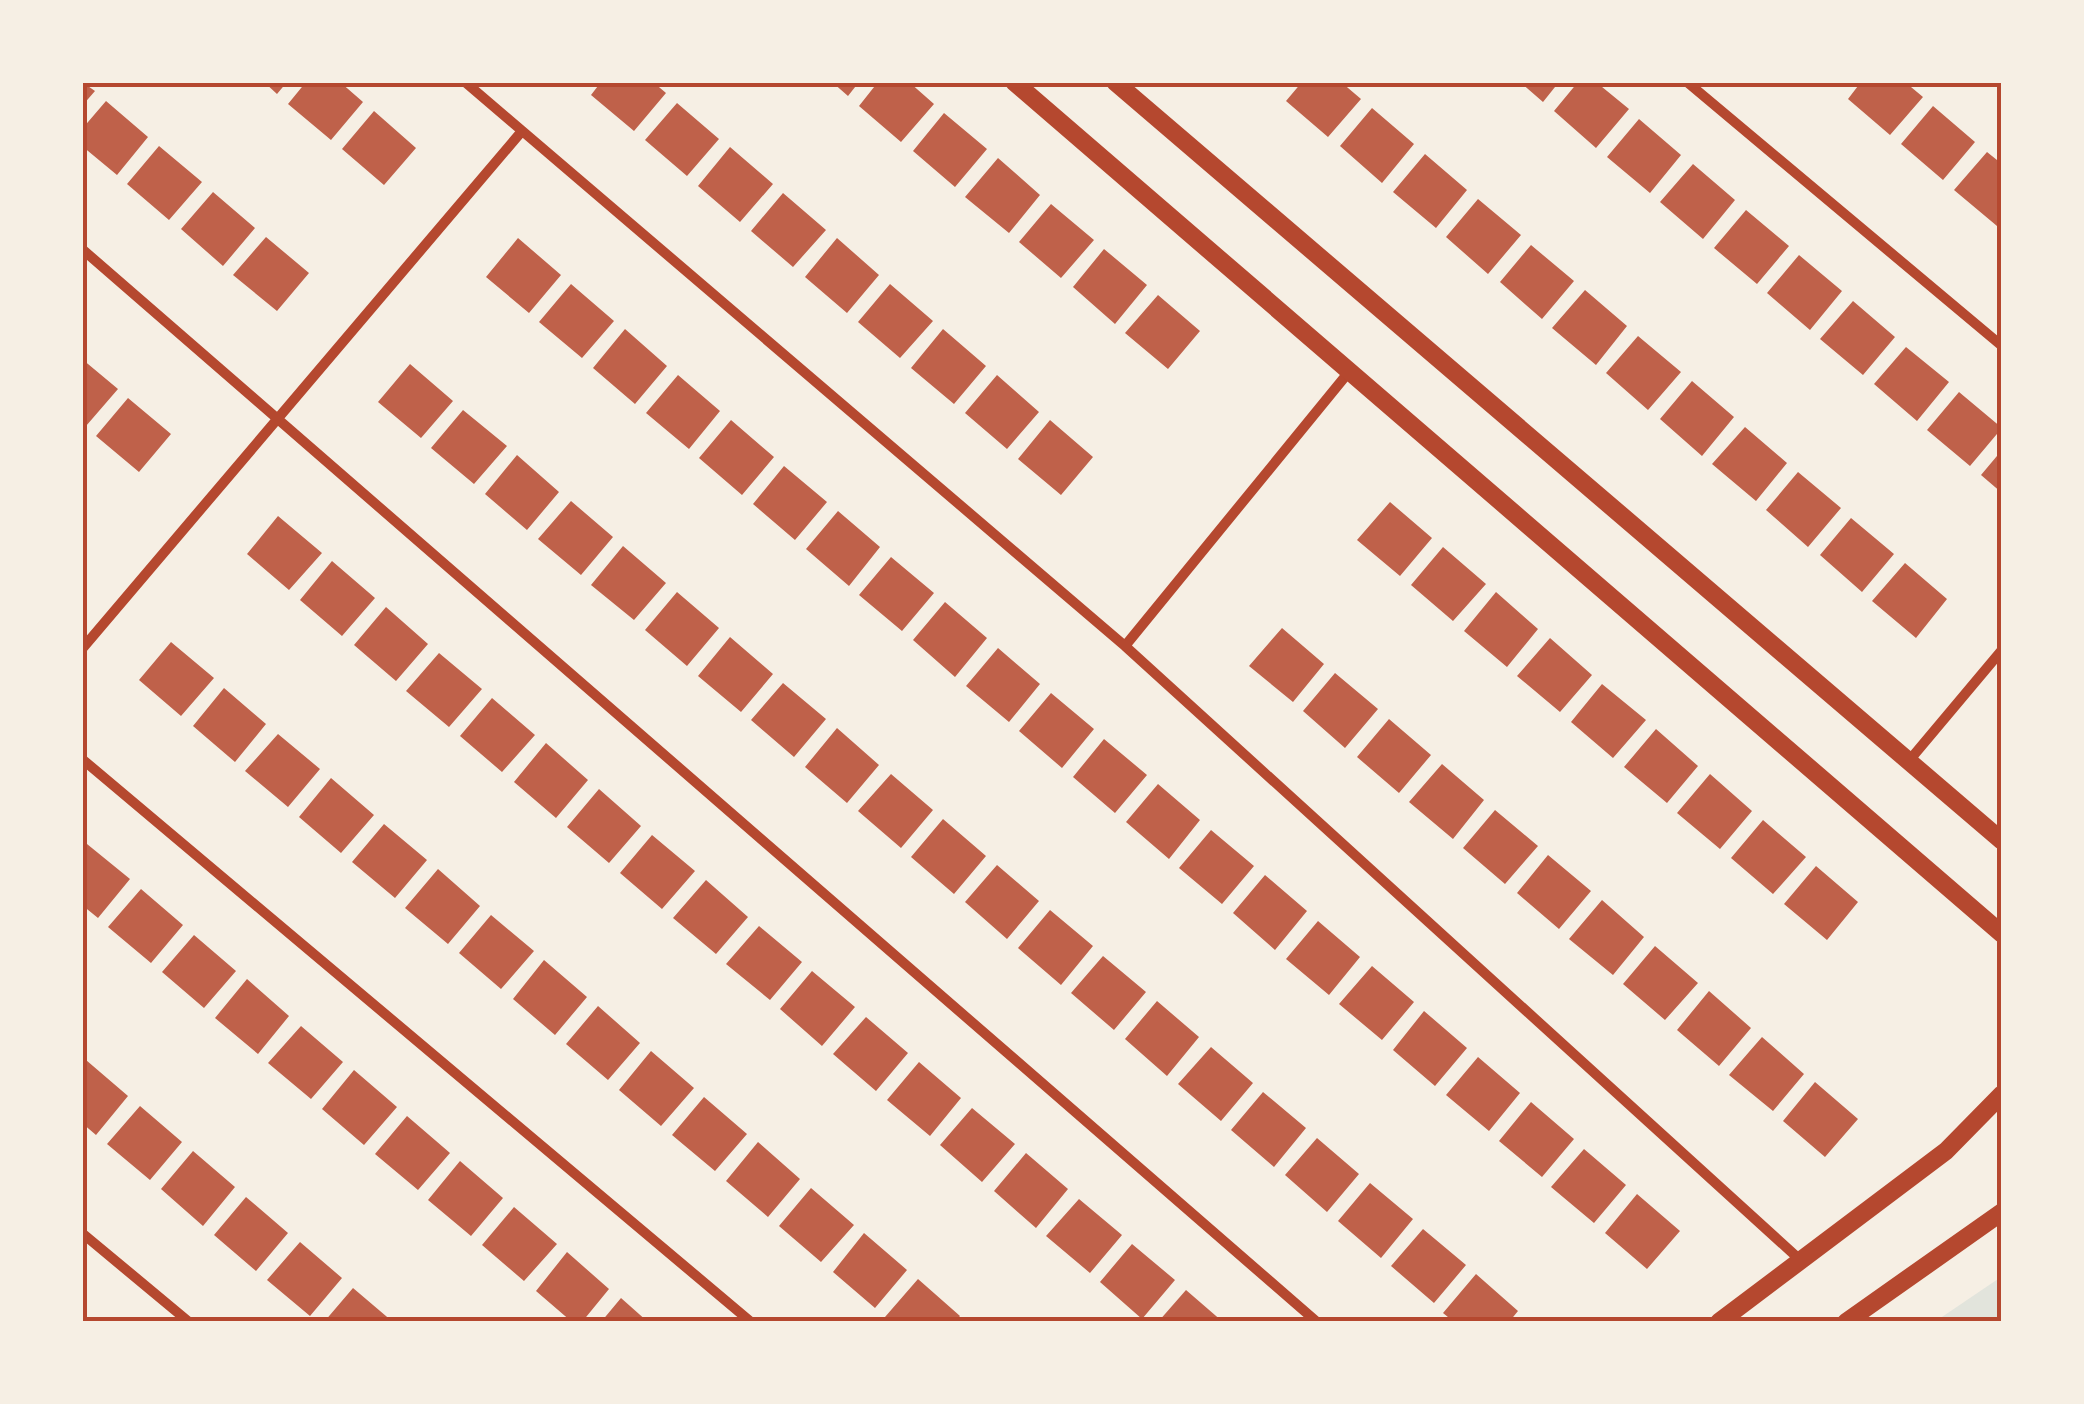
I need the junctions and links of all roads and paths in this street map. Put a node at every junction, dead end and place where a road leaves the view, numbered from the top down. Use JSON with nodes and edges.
{"nodes":[{"id":1,"x":466,"y":82,"type":"edge"},
{"id":2,"x":1014,"y":82,"type":"edge"},
{"id":3,"x":1115,"y":82,"type":"edge"},
{"id":4,"x":1687,"y":82,"type":"edge"},
{"id":5,"x":522,"y":131,"type":"junction"},
{"id":6,"x":82,"y":249,"type":"edge"},
{"id":7,"x":2002,"y":346,"type":"edge"},
{"id":8,"x":1348,"y":373,"type":"junction"},
{"id":9,"x":280,"y":420,"type":"junction"},
{"id":10,"x":1125,"y":646,"type":"junction"},
{"id":11,"x":82,"y":649,"type":"edge"},
{"id":12,"x":2002,"y":650,"type":"edge"},
{"id":13,"x":82,"y":759,"type":"edge"},
{"id":14,"x":1908,"y":762,"type":"junction"},
{"id":15,"x":2002,"y":842,"type":"edge"},
{"id":16,"x":2002,"y":934,"type":"edge"},
{"id":17,"x":2002,"y":1094,"type":"edge"},
{"id":18,"x":2002,"y":1212,"type":"edge"},
{"id":19,"x":82,"y":1233,"type":"edge"},
{"id":20,"x":1798,"y":1258,"type":"junction"},
{"id":21,"x":188,"y":1322,"type":"edge"},
{"id":22,"x":751,"y":1322,"type":"edge"},
{"id":23,"x":1318,"y":1322,"type":"edge"},
{"id":24,"x":1719,"y":1322,"type":"edge"},
{"id":25,"x":1846,"y":1322,"type":"edge"}],
"edges":[{"from":1,"to":5,"type":"street"},
{"from":2,"to":8,"type":"street"},
{"from":3,"to":14,"type":"street"},
{"from":4,"to":7,"type":"street"},
{"from":5,"to":9,"type":"street"},
{"from":5,"to":10,"type":"street"},
{"from":6,"to":9,"type":"street"},
{"from":8,"to":10,"type":"street"},
{"from":8,"to":16,"type":"street"},
{"from":9,"to":11,"type":"street"},
{"from":9,"to":23,"type":"street"},
{"from":10,"to":20,"type":"street"},
{"from":12,"to":14,"type":"street"},
{"from":13,"to":22,"type":"street"},
{"from":14,"to":15,"type":"street"},
{"from":17,"to":20,"type":"street"},
{"from":18,"to":25,"type":"street"},
{"from":19,"to":21,"type":"street"},
{"from":20,"to":24,"type":"street"}]}
